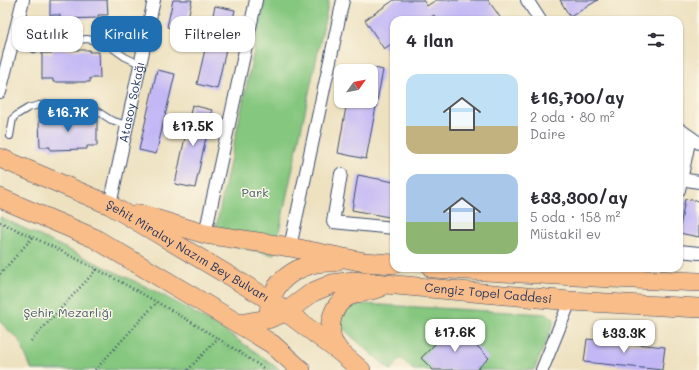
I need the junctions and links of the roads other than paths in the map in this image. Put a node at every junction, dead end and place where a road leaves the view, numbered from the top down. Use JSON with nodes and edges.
{"nodes":[{"id":1,"x":23,"y":0,"type":"edge"},
{"id":2,"x":154,"y":0,"type":"edge"},
{"id":3,"x":256,"y":0,"type":"edge"},
{"id":4,"x":343,"y":0,"type":"edge"},
{"id":5,"x":527,"y":0,"type":"edge"},
{"id":6,"x":537,"y":16,"type":"edge"},
{"id":7,"x":83,"y":39,"type":"edge"},
{"id":8,"x":140,"y":64,"type":"junction"},
{"id":9,"x":0,"y":92,"type":"edge"},
{"id":10,"x":127,"y":125,"type":"junction"},
{"id":11,"x":683,"y":132,"type":"edge"},
{"id":12,"x":10,"y":136,"type":"dead end"},
{"id":13,"x":694,"y":140,"type":"edge"},
{"id":14,"x":0,"y":158,"type":"edge"},
{"id":15,"x":341,"y":174,"type":"dead end"},
{"id":16,"x":683,"y":175,"type":"edge"},
{"id":17,"x":699,"y":182,"type":"edge"},
{"id":18,"x":683,"y":184,"type":"edge"},
{"id":19,"x":0,"y":198,"type":"edge"},
{"id":20,"x":110,"y":204,"type":"junction"},
{"id":21,"x":390,"y":228,"type":"edge"},
{"id":22,"x":206,"y":234,"type":"junction"},
{"id":23,"x":290,"y":247,"type":"junction"},
{"id":24,"x":683,"y":251,"type":"edge"},
{"id":25,"x":699,"y":252,"type":"edge"},
{"id":26,"x":364,"y":262,"type":"junction"},
{"id":27,"x":390,"y":264,"type":"edge"},
{"id":28,"x":575,"y":272,"type":"edge"},
{"id":29,"x":611,"y":273,"type":"edge"},
{"id":30,"x":699,"y":282,"type":"edge"},
{"id":31,"x":392,"y":285,"type":"junction"},
{"id":32,"x":270,"y":300,"type":"junction"},
{"id":33,"x":570,"y":301,"type":"junction"},
{"id":34,"x":699,"y":308,"type":"edge"},
{"id":35,"x":286,"y":312,"type":"junction"},
{"id":36,"x":268,"y":319,"type":"junction"},
{"id":37,"x":239,"y":324,"type":"junction"},
{"id":38,"x":272,"y":344,"type":"junction"},
{"id":39,"x":340,"y":352,"type":"junction"},
{"id":40,"x":301,"y":370,"type":"edge"},
{"id":41,"x":361,"y":370,"type":"edge"},
{"id":42,"x":542,"y":370,"type":"edge"}],
"edges":[{"from":1,"to":9,"type":"street"},
{"from":2,"to":8,"type":"street","name":"Atasoy Sokağı"},
{"from":3,"to":22,"type":"street"},
{"from":4,"to":23,"type":"street"},
{"from":5,"to":6,"type":"street"},
{"from":7,"to":8,"type":"lane"},
{"from":8,"to":10,"type":"street","name":"Atasoy Sokağı"},
{"from":10,"to":12,"type":"lane"},
{"from":10,"to":20,"type":"street","name":"Atasoy Sokağı"},
{"from":11,"to":13,"type":"street"},
{"from":13,"to":16,"type":"street"},
{"from":14,"to":20,"type":"main road","name":"Şehit Miralay Nazım Bey Bulvarı"},
{"from":15,"to":21,"type":"street"},
{"from":17,"to":18,"type":"street"},
{"from":19,"to":37,"type":"main road"},
{"from":20,"to":22,"type":"main road"},
{"from":20,"to":32,"type":"main road","name":"Şehit Miralay Nazım Bey Bulvarı"},
{"from":22,"to":23,"type":"main road"},
{"from":23,"to":26,"type":"main road"},
{"from":24,"to":25,"type":"street"},
{"from":26,"to":27,"type":"main road"},
{"from":26,"to":32,"type":"main road"},
{"from":28,"to":29,"type":"main road","name":"Cengiz Topel Caddesi"},
{"from":29,"to":30,"type":"main road","name":"Cengiz Topel Caddesi"},
{"from":31,"to":33,"type":"main road","name":"Cengiz Topel Caddesi"},
{"from":31,"to":35,"type":"main road","name":"Cengiz Topel Caddesi"},
{"from":31,"to":39,"type":"main road"},
{"from":32,"to":35,"type":"main road","name":"Şehit Miralay Nazım Bey Bulvarı"},
{"from":32,"to":36,"type":"main road"},
{"from":33,"to":34,"type":"main road","name":"Cengiz Topel Caddesi"},
{"from":33,"to":42,"type":"street"},
{"from":35,"to":36,"type":"main road","name":"Cengiz Topel Caddesi"},
{"from":35,"to":39,"type":"main road","name":"Şehit Miralay Nazım Bey Bulvarı"},
{"from":36,"to":37,"type":"main road","name":"Cengiz Topel Caddesi"},
{"from":36,"to":38,"type":"main road"},
{"from":37,"to":38,"type":"main road"},
{"from":38,"to":40,"type":"main road"},
{"from":39,"to":41,"type":"main road","name":"Şehit Miralay Nazım Bey Bulvarı"}]}
